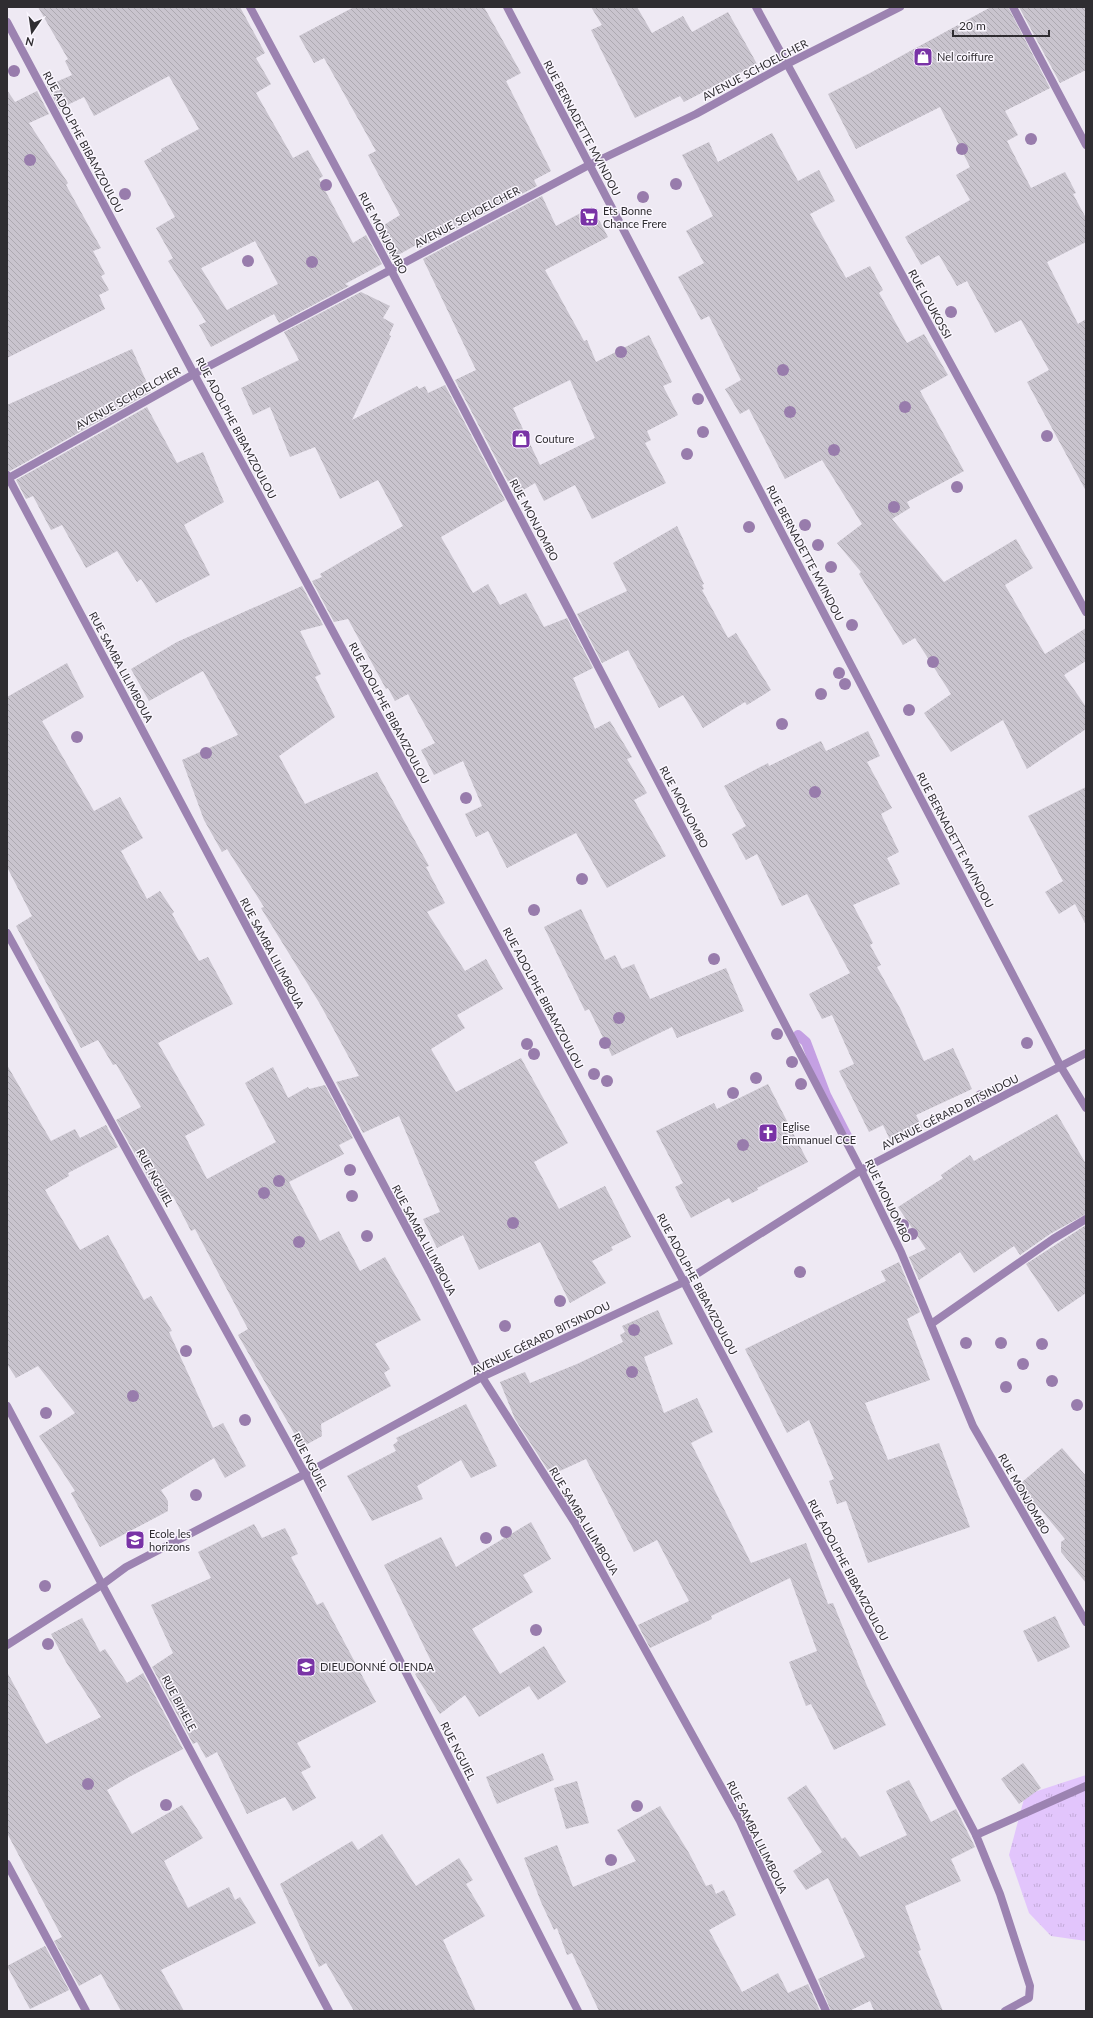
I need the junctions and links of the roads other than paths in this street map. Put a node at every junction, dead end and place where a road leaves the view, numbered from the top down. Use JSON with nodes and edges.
{"nodes":[{"id":1,"x":250,"y":7,"type":"edge"},
{"id":2,"x":507,"y":7,"type":"edge"},
{"id":3,"x":756,"y":7,"type":"edge"},
{"id":4,"x":900,"y":7,"type":"edge"},
{"id":5,"x":1013,"y":7,"type":"edge"},
{"id":6,"x":7,"y":22,"type":"edge"},
{"id":7,"x":787,"y":64,"type":"junction"},
{"id":8,"x":1086,"y":146,"type":"edge"},
{"id":9,"x":589,"y":166,"type":"junction"},
{"id":10,"x":391,"y":270,"type":"junction"},
{"id":11,"x":194,"y":374,"type":"junction"},
{"id":12,"x":8,"y":477,"type":"edge"},
{"id":13,"x":1086,"y":612,"type":"edge"},
{"id":14,"x":7,"y":933,"type":"edge"},
{"id":15,"x":1086,"y":1053,"type":"edge"},
{"id":16,"x":1061,"y":1067,"type":"junction"},
{"id":17,"x":1086,"y":1108,"type":"edge"},
{"id":18,"x":861,"y":1170,"type":"junction"},
{"id":19,"x":1086,"y":1219,"type":"edge"},
{"id":20,"x":684,"y":1282,"type":"junction"},
{"id":21,"x":931,"y":1324,"type":"junction"},
{"id":22,"x":482,"y":1377,"type":"junction"},
{"id":23,"x":7,"y":1406,"type":"edge"},
{"id":24,"x":305,"y":1474,"type":"junction"},
{"id":25,"x":103,"y":1584,"type":"junction"},
{"id":26,"x":1086,"y":1622,"type":"edge"},
{"id":27,"x":7,"y":1645,"type":"edge"},
{"id":28,"x":1086,"y":1786,"type":"edge"},
{"id":29,"x":976,"y":1835,"type":"junction"},
{"id":30,"x":7,"y":1864,"type":"edge"},
{"id":31,"x":86,"y":2011,"type":"edge"},
{"id":32,"x":329,"y":2011,"type":"edge"},
{"id":33,"x":578,"y":2011,"type":"edge"},
{"id":34,"x":826,"y":2011,"type":"edge"},
{"id":35,"x":1005,"y":2011,"type":"edge"}],
"edges":[{"from":1,"to":10,"type":"street","name":"RUE MONJOMBO"},
{"from":2,"to":9,"type":"street","name":"RUE BERNADETTE MVINDOU"},
{"from":3,"to":7,"type":"street","name":"RUE LOUKOSSI"},
{"from":4,"to":7,"type":"street","name":"AVENUE SCHOELCHER"},
{"from":5,"to":8,"type":"street"},
{"from":6,"to":11,"type":"street","name":"RUE ADOLPHE BIBAMZOULOU"},
{"from":7,"to":9,"type":"street","name":"AVENUE SCHOELCHER"},
{"from":7,"to":13,"type":"street","name":"RUE LOUKOSSI"},
{"from":9,"to":10,"type":"street","name":"AVENUE SCHOELCHER"},
{"from":9,"to":16,"type":"street","name":"RUE BERNADETTE MVINDOU"},
{"from":10,"to":11,"type":"street","name":"AVENUE SCHOELCHER"},
{"from":10,"to":18,"type":"street","name":"RUE MONJOMBO"},
{"from":11,"to":12,"type":"street","name":"AVENUE SCHOELCHER"},
{"from":11,"to":20,"type":"street","name":"RUE ADOLPHE BIBAMZOULOU"},
{"from":12,"to":22,"type":"street","name":"RUE SAMBA LILIMBOUA"},
{"from":14,"to":24,"type":"street","name":"RUE NGUIEL"},
{"from":15,"to":16,"type":"street","name":"AVENUE GÉRARD BITSINDOU"},
{"from":16,"to":17,"type":"street","name":"RUE BERNADETTE MVINDOU"},
{"from":16,"to":18,"type":"street","name":"AVENUE GÉRARD BITSINDOU"},
{"from":18,"to":20,"type":"street","name":"AVENUE GÉRARD BITSINDOU"},
{"from":18,"to":21,"type":"street","name":"RUE MONJOMBO"},
{"from":19,"to":21,"type":"street"},
{"from":20,"to":22,"type":"street","name":"AVENUE GÉRARD BITSINDOU"},
{"from":20,"to":29,"type":"street","name":"RUE ADOLPHE BIBAMZOULOU"},
{"from":21,"to":26,"type":"street","name":"RUE MONJOMBO"},
{"from":22,"to":24,"type":"street","name":"AVENUE GÉRARD BITSINDOU"},
{"from":22,"to":34,"type":"street","name":"RUE SAMBA LILIMBOUA"},
{"from":23,"to":25,"type":"street","name":"RUE BIHELE"},
{"from":24,"to":25,"type":"street","name":"AVENUE GÉRARD BITSINDOU"},
{"from":24,"to":33,"type":"street","name":"RUE NGUIEL"},
{"from":25,"to":27,"type":"street","name":"AVENUE GÉRARD BITSINDOU"},
{"from":25,"to":32,"type":"street","name":"RUE BIHELE"},
{"from":28,"to":29,"type":"street"},
{"from":29,"to":35,"type":"street","name":"RUE ADOLPHE BIBAMZOULOU"},
{"from":30,"to":31,"type":"street"}]}
